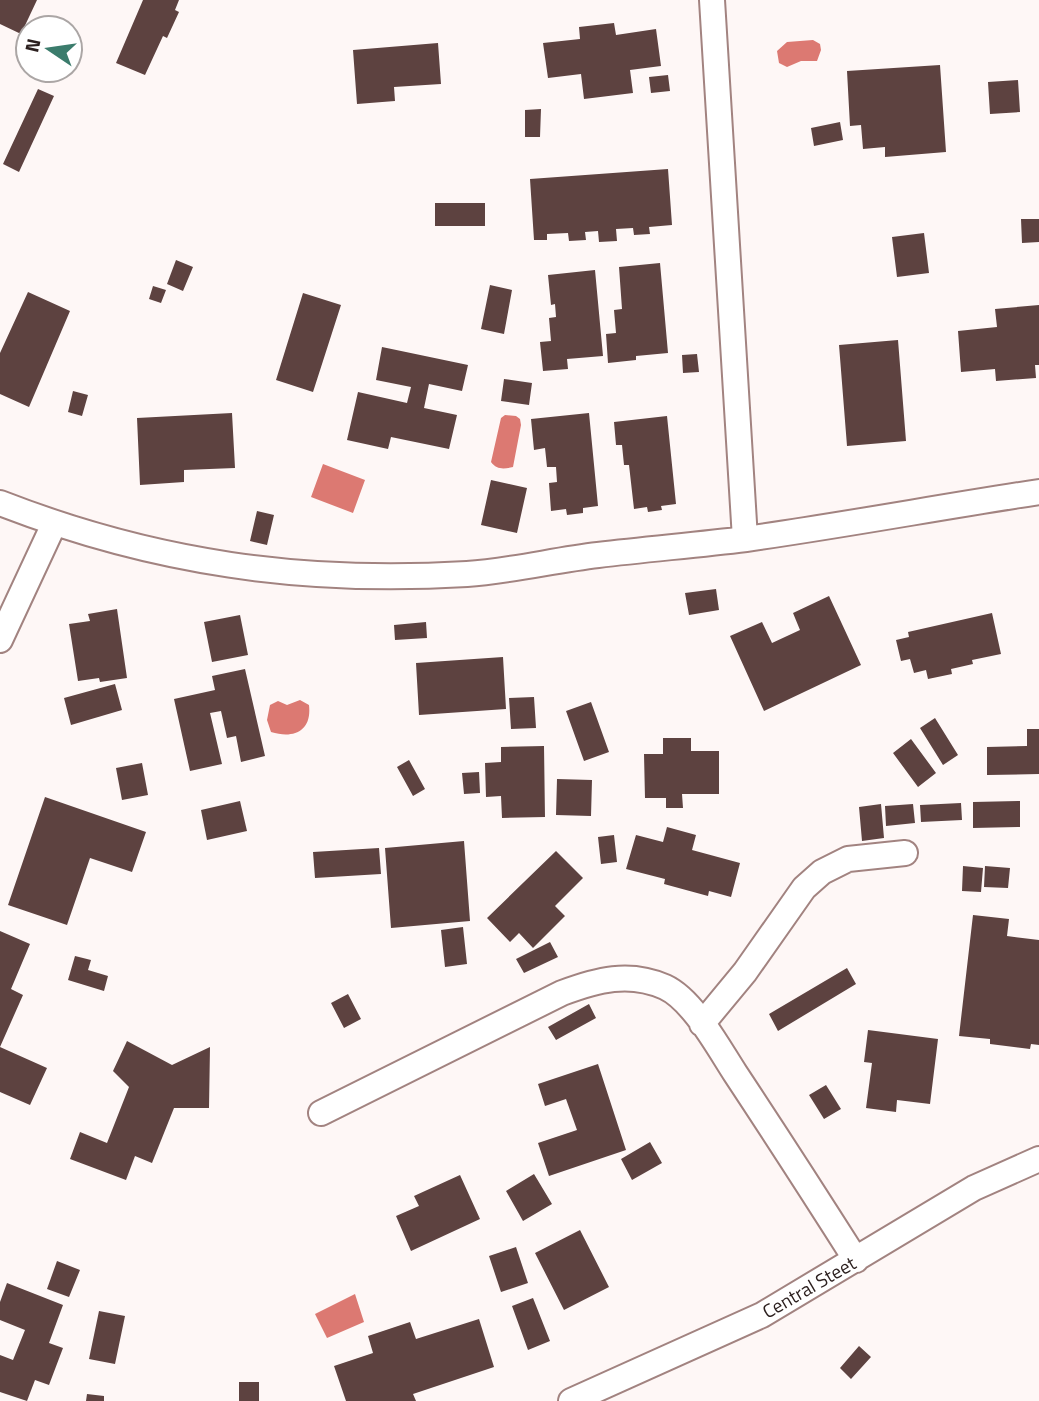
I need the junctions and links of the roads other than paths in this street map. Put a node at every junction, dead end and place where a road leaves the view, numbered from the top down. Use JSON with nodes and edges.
{"nodes":[{"id":1,"x":712,"y":0,"type":"edge"},
{"id":2,"x":1039,"y":492,"type":"edge"},
{"id":3,"x":0,"y":503,"type":"edge"},
{"id":4,"x":54,"y":524,"type":"junction"},
{"id":5,"x":745,"y":539,"type":"junction"},
{"id":6,"x":0,"y":640,"type":"edge"},
{"id":7,"x":905,"y":853,"type":"dead end"},
{"id":8,"x":702,"y":1024,"type":"junction"},
{"id":9,"x":321,"y":1113,"type":"dead end"},
{"id":10,"x":1039,"y":1159,"type":"edge"},
{"id":11,"x":856,"y":1260,"type":"junction"},
{"id":12,"x":571,"y":1401,"type":"edge"}],
"edges":[{"from":1,"to":5,"type":"street"},
{"from":2,"to":5,"type":"street"},
{"from":3,"to":4,"type":"street"},
{"from":4,"to":5,"type":"street"},
{"from":4,"to":6,"type":"street"},
{"from":7,"to":8,"type":"street"},
{"from":8,"to":9,"type":"street"},
{"from":8,"to":11,"type":"street"},
{"from":10,"to":11,"type":"street","name":"Central Steet"},
{"from":11,"to":12,"type":"street","name":"Central Steet"}]}
